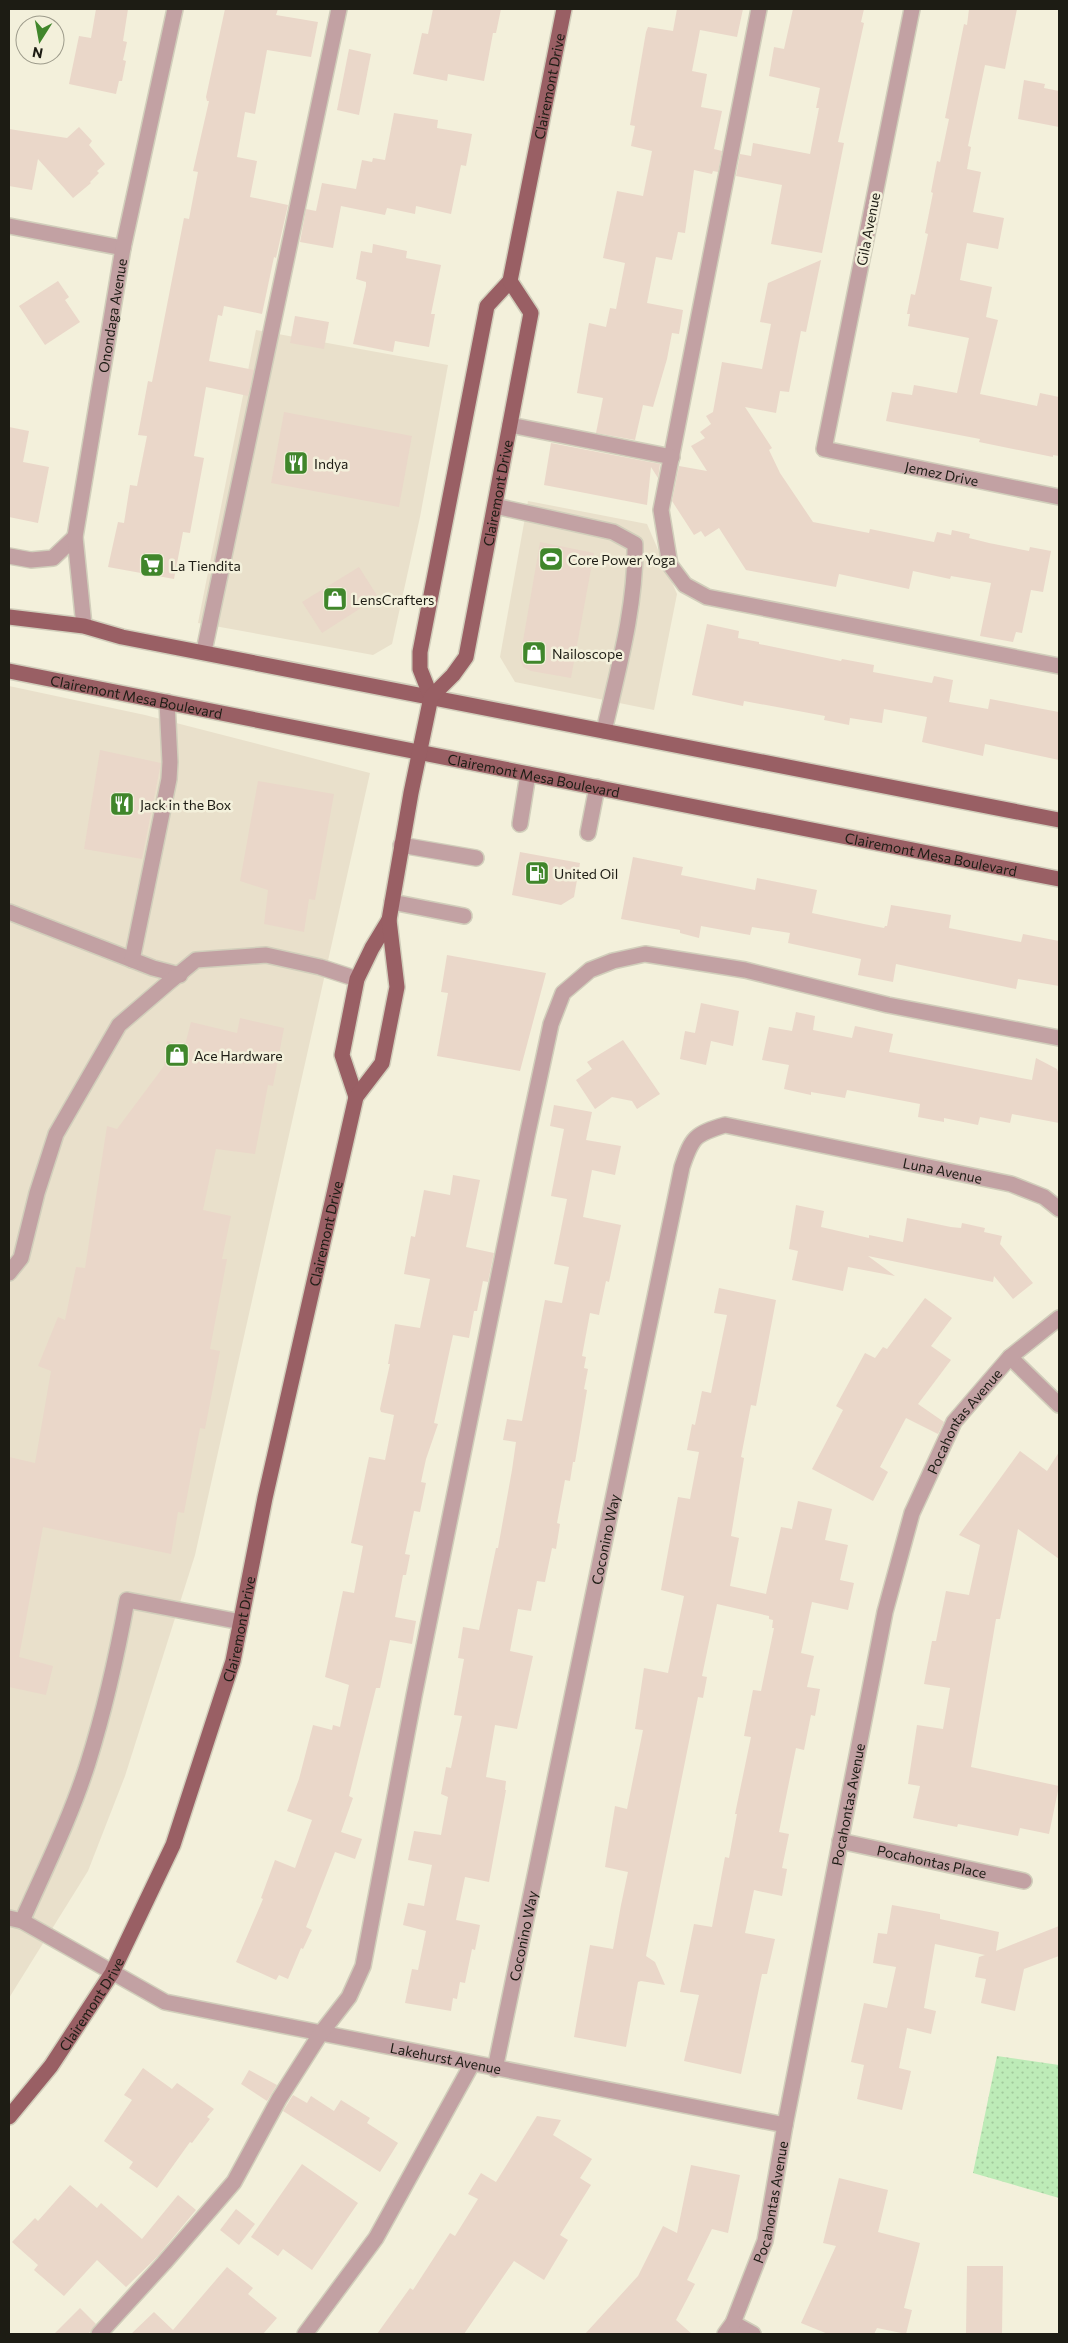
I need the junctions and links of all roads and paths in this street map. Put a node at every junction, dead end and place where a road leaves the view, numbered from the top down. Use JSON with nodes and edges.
{"nodes":[{"id":1,"x":175,"y":9,"type":"edge"},
{"id":2,"x":339,"y":9,"type":"edge"},
{"id":3,"x":564,"y":9,"type":"edge"},
{"id":4,"x":760,"y":9,"type":"edge"},
{"id":5,"x":912,"y":9,"type":"edge"},
{"id":6,"x":9,"y":226,"type":"edge"},
{"id":7,"x":124,"y":248,"type":"junction"},
{"id":8,"x":510,"y":281,"type":"junction"},
{"id":9,"x":510,"y":425,"type":"junction"},
{"id":10,"x":824,"y":449,"type":"joint"},
{"id":11,"x":672,"y":457,"type":"junction"},
{"id":12,"x":1059,"y":497,"type":"edge"},
{"id":13,"x":495,"y":506,"type":"junction"},
{"id":14,"x":75,"y":537,"type":"junction"},
{"id":15,"x":9,"y":556,"type":"edge"},
{"id":16,"x":9,"y":617,"type":"edge"},
{"id":17,"x":84,"y":626,"type":"junction"},
{"id":18,"x":204,"y":651,"type":"junction"},
{"id":19,"x":1059,"y":666,"type":"edge"},
{"id":20,"x":9,"y":671,"type":"edge"},
{"id":21,"x":431,"y":697,"type":"junction"},
{"id":22,"x":167,"y":702,"type":"junction"},
{"id":23,"x":604,"y":731,"type":"junction"},
{"id":24,"x":418,"y":753,"type":"junction"},
{"id":25,"x":528,"y":774,"type":"junction"},
{"id":26,"x":597,"y":787,"type":"junction"},
{"id":27,"x":1059,"y":820,"type":"edge"},
{"id":28,"x":520,"y":824,"type":"dead end"},
{"id":29,"x":588,"y":833,"type":"dead end"},
{"id":30,"x":401,"y":845,"type":"junction"},
{"id":31,"x":476,"y":858,"type":"dead end"},
{"id":32,"x":1059,"y":879,"type":"edge"},
{"id":33,"x":392,"y":902,"type":"junction"},
{"id":34,"x":9,"y":912,"type":"edge"},
{"id":35,"x":464,"y":916,"type":"dead end"},
{"id":36,"x":389,"y":920,"type":"junction"},
{"id":37,"x":132,"y":960,"type":"junction"},
{"id":38,"x":180,"y":975,"type":"junction"},
{"id":39,"x":356,"y":979,"type":"junction"},
{"id":40,"x":1059,"y":1038,"type":"edge"},
{"id":41,"x":356,"y":1098,"type":"junction"},
{"id":42,"x":819,"y":1145,"type":"joint"},
{"id":43,"x":1059,"y":1209,"type":"edge"},
{"id":44,"x":9,"y":1273,"type":"edge"},
{"id":45,"x":1059,"y":1318,"type":"edge"},
{"id":46,"x":1010,"y":1357,"type":"junction"},
{"id":47,"x":1059,"y":1405,"type":"edge"},
{"id":48,"x":241,"y":1622,"type":"junction"},
{"id":49,"x":840,"y":1841,"type":"junction"},
{"id":50,"x":1024,"y":1881,"type":"dead end"},
{"id":51,"x":15,"y":1920,"type":"edge"},
{"id":52,"x":112,"y":1973,"type":"junction"},
{"id":53,"x":321,"y":2033,"type":"junction"},
{"id":54,"x":472,"y":2064,"type":"junction"},
{"id":55,"x":496,"y":2069,"type":"junction"},
{"id":56,"x":9,"y":2117,"type":"edge"},
{"id":57,"x":785,"y":2125,"type":"junction"},
{"id":58,"x":729,"y":2329,"type":"edge"},
{"id":59,"x":99,"y":2334,"type":"edge"},
{"id":60,"x":305,"y":2334,"type":"edge"},
{"id":61,"x":753,"y":2334,"type":"edge"}],
"edges":[{"from":1,"to":7,"type":"street","name":"Onondaga Avenue"},
{"from":2,"to":18,"type":"street"},
{"from":3,"to":8,"type":"main road","name":"Clairemont Drive"},
{"from":4,"to":11,"type":"street"},
{"from":5,"to":10,"type":"street","name":"Gila Avenue"},
{"from":6,"to":7,"type":"street"},
{"from":7,"to":14,"type":"street","name":"Onondaga Avenue"},
{"from":8,"to":9,"type":"main road","name":"Clairemont Drive"},
{"from":8,"to":21,"type":"main road"},
{"from":9,"to":11,"type":"street"},
{"from":9,"to":13,"type":"main road","name":"Clairemont Drive"},
{"from":10,"to":12,"type":"street","name":"Jemez Drive"},
{"from":11,"to":19,"type":"street"},
{"from":13,"to":21,"type":"main road","name":"Clairemont Drive"},
{"from":13,"to":23,"type":"street"},
{"from":14,"to":15,"type":"street"},
{"from":14,"to":17,"type":"street","name":"Onondaga Avenue"},
{"from":16,"to":17,"type":"main road"},
{"from":17,"to":18,"type":"main road"},
{"from":18,"to":21,"type":"main road"},
{"from":20,"to":22,"type":"main road","name":"Clairemont Mesa Boulevard"},
{"from":21,"to":23,"type":"main road"},
{"from":21,"to":24,"type":"main road","name":"Clairemont Drive"},
{"from":22,"to":24,"type":"main road","name":"Clairemont Mesa Boulevard"},
{"from":22,"to":37,"type":"street"},
{"from":23,"to":27,"type":"main road"},
{"from":24,"to":25,"type":"main road","name":"Clairemont Mesa Boulevard"},
{"from":24,"to":30,"type":"main road","name":"Clairemont Drive"},
{"from":25,"to":26,"type":"main road","name":"Clairemont Mesa Boulevard"},
{"from":25,"to":28,"type":"street"},
{"from":26,"to":29,"type":"street"},
{"from":26,"to":32,"type":"main road","name":"Clairemont Mesa Boulevard"},
{"from":30,"to":31,"type":"street"},
{"from":30,"to":33,"type":"main road","name":"Clairemont Drive"},
{"from":33,"to":35,"type":"street"},
{"from":33,"to":36,"type":"main road","name":"Clairemont Drive"},
{"from":34,"to":37,"type":"street"},
{"from":36,"to":39,"type":"main road","name":"Clairemont Drive"},
{"from":36,"to":41,"type":"main road","name":"Clairemont Drive"},
{"from":37,"to":38,"type":"street"},
{"from":38,"to":39,"type":"street"},
{"from":38,"to":44,"type":"street"},
{"from":39,"to":41,"type":"main road","name":"Clairemont Drive"},
{"from":40,"to":53,"type":"street"},
{"from":41,"to":48,"type":"main road","name":"Clairemont Drive"},
{"from":42,"to":43,"type":"street","name":"Luna Avenue"},
{"from":42,"to":55,"type":"street","name":"Coconino Way"},
{"from":45,"to":46,"type":"street","name":"Pocahontas Avenue"},
{"from":46,"to":47,"type":"street"},
{"from":46,"to":49,"type":"street","name":"Pocahontas Avenue"},
{"from":48,"to":51,"type":"street"},
{"from":48,"to":52,"type":"main road","name":"Clairemont Drive"},
{"from":49,"to":50,"type":"street","name":"Pocahontas Place"},
{"from":49,"to":57,"type":"street","name":"Pocahontas Avenue"},
{"from":51,"to":52,"type":"street","name":"Lakehurst Avenue"},
{"from":52,"to":53,"type":"street","name":"Lakehurst Avenue"},
{"from":52,"to":56,"type":"main road","name":"Clairemont Drive"},
{"from":53,"to":54,"type":"street","name":"Lakehurst Avenue"},
{"from":53,"to":59,"type":"street"},
{"from":54,"to":55,"type":"street","name":"Lakehurst Avenue"},
{"from":54,"to":60,"type":"street"},
{"from":55,"to":57,"type":"street","name":"Lakehurst Avenue"},
{"from":57,"to":58,"type":"street","name":"Pocahontas Avenue"},
{"from":58,"to":61,"type":"street"}]}
